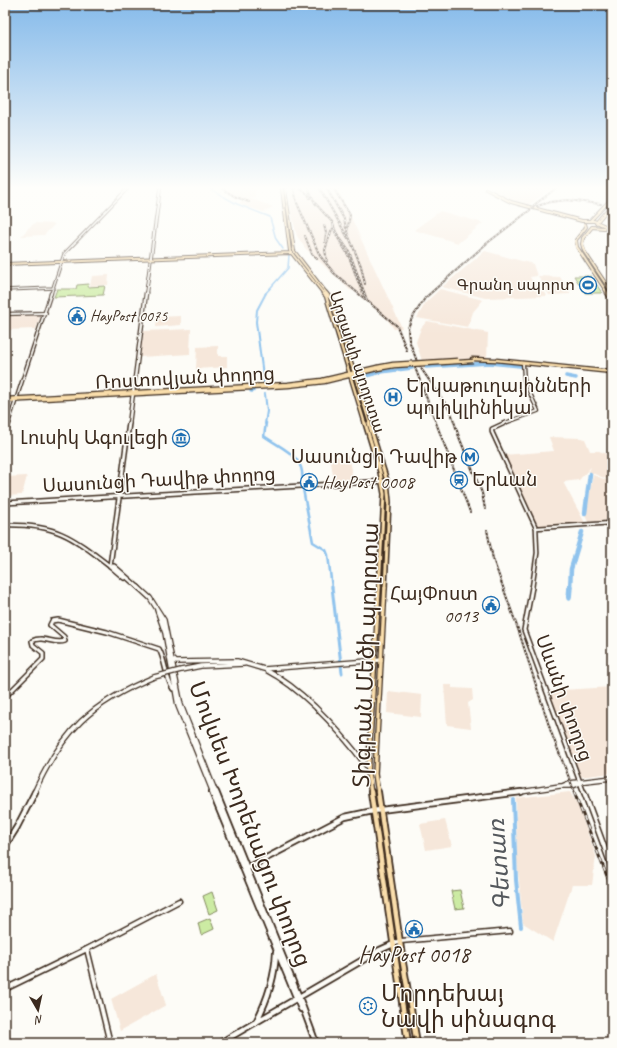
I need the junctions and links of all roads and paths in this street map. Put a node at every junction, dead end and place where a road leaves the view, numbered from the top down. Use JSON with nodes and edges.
{"nodes":[{"id":1,"x":80,"y":238,"type":"edge"},
{"id":2,"x":154,"y":238,"type":"edge"},
{"id":3,"x":289,"y":238,"type":"edge"},
{"id":4,"x":293,"y":238,"type":"edge"},
{"id":5,"x":578,"y":238,"type":"edge"},
{"id":6,"x":582,"y":238,"type":"edge"},
{"id":7,"x":576,"y":241,"type":"junction"},
{"id":8,"x":581,"y":242,"type":"junction"},
{"id":9,"x":295,"y":251,"type":"junction"},
{"id":10,"x":291,"y":252,"type":"junction"},
{"id":11,"x":584,"y":256,"type":"junction"},
{"id":12,"x":588,"y":256,"type":"junction"},
{"id":13,"x":151,"y":257,"type":"junction"},
{"id":14,"x":62,"y":261,"type":"junction"},
{"id":15,"x":5,"y":263,"type":"edge"},
{"id":16,"x":315,"y":277,"type":"junction"},
{"id":17,"x":311,"y":278,"type":"junction"},
{"id":18,"x":54,"y":288,"type":"junction"},
{"id":19,"x":5,"y":290,"type":"edge"},
{"id":20,"x":328,"y":293,"type":"junction"},
{"id":21,"x":612,"y":293,"type":"edge"},
{"id":22,"x":324,"y":294,"type":"junction"},
{"id":23,"x":608,"y":294,"type":"junction"},
{"id":24,"x":612,"y":300,"type":"edge"},
{"id":25,"x":46,"y":313,"type":"junction"},
{"id":26,"x":5,"y":314,"type":"edge"},
{"id":27,"x":338,"y":336,"type":"junction"},
{"id":28,"x":342,"y":336,"type":"junction"},
{"id":29,"x":523,"y":363,"type":"junction"},
{"id":30,"x":355,"y":373,"type":"junction"},
{"id":31,"x":612,"y":373,"type":"edge"},
{"id":32,"x":350,"y":374,"type":"junction"},
{"id":33,"x":133,"y":393,"type":"junction"},
{"id":34,"x":5,"y":400,"type":"edge"},
{"id":35,"x":16,"y":400,"type":"junction"},
{"id":36,"x":5,"y":435,"type":"edge"},
{"id":37,"x":382,"y":481,"type":"junction"},
{"id":38,"x":387,"y":481,"type":"junction"},
{"id":39,"x":120,"y":496,"type":"junction"},
{"id":40,"x":5,"y":503,"type":"edge"},
{"id":41,"x":612,"y":523,"type":"edge"},
{"id":42,"x":5,"y":525,"type":"edge"},
{"id":43,"x":536,"y":528,"type":"junction"},
{"id":44,"x":110,"y":566,"type":"junction"},
{"id":45,"x":381,"y":660,"type":"junction"},
{"id":46,"x":172,"y":661,"type":"junction"},
{"id":47,"x":374,"y":661,"type":"junction"},
{"id":48,"x":164,"y":662,"type":"junction"},
{"id":49,"x":249,"y":664,"type":"junction"},
{"id":50,"x":264,"y":669,"type":"junction"},
{"id":51,"x":172,"y":689,"type":"junction"},
{"id":52,"x":5,"y":697,"type":"edge"},
{"id":53,"x":368,"y":768,"type":"junction"},
{"id":54,"x":612,"y":778,"type":"edge"},
{"id":55,"x":580,"y":783,"type":"junction"},
{"id":56,"x":373,"y":811,"type":"junction"},
{"id":57,"x":380,"y":811,"type":"junction"},
{"id":58,"x":5,"y":846,"type":"edge"},
{"id":59,"x":612,"y":868,"type":"edge"},
{"id":60,"x":245,"y":869,"type":"junction"},
{"id":61,"x":179,"y":901,"type":"dead end"},
{"id":62,"x":510,"y":930,"type":"dead end"},
{"id":63,"x":400,"y":941,"type":"junction"},
{"id":64,"x":393,"y":943,"type":"junction"},
{"id":65,"x":87,"y":950,"type":"junction"},
{"id":66,"x":276,"y":950,"type":"junction"},
{"id":67,"x":5,"y":989,"type":"edge"},
{"id":68,"x":298,"y":998,"type":"junction"},
{"id":69,"x":256,"y":1022,"type":"junction"},
{"id":70,"x":110,"y":1043,"type":"edge"},
{"id":71,"x":220,"y":1043,"type":"edge"},
{"id":72,"x":315,"y":1043,"type":"edge"},
{"id":73,"x":408,"y":1043,"type":"edge"},
{"id":74,"x":417,"y":1043,"type":"edge"}],
"edges":[{"from":1,"to":14,"type":"street"},
{"from":2,"to":13,"type":"main road"},
{"from":3,"to":10,"type":"main road"},
{"from":4,"to":9,"type":"main road"},
{"from":5,"to":7,"type":"main road"},
{"from":6,"to":8,"type":"main road"},
{"from":7,"to":8,"type":"main road"},
{"from":7,"to":11,"type":"main road"},
{"from":8,"to":12,"type":"main road"},
{"from":9,"to":10,"type":"main road"},
{"from":9,"to":16,"type":"main road","name":"Արցախի պողոտա"},
{"from":10,"to":13,"type":"main road"},
{"from":10,"to":17,"type":"main road","name":"Արցախի պողոտա"},
{"from":11,"to":12,"type":"main road"},
{"from":11,"to":23,"type":"main road"},
{"from":12,"to":21,"type":"main road"},
{"from":13,"to":14,"type":"main road"},
{"from":13,"to":33,"type":"main road"},
{"from":14,"to":15,"type":"main road"},
{"from":14,"to":18,"type":"street"},
{"from":16,"to":17,"type":"main road"},
{"from":16,"to":20,"type":"main road","name":"Արցախի պողոտա"},
{"from":17,"to":22,"type":"main road","name":"Արցախի պողոտա"},
{"from":18,"to":19,"type":"street"},
{"from":18,"to":25,"type":"street"},
{"from":20,"to":22,"type":"main road"},
{"from":20,"to":28,"type":"main road","name":"Արցախի պողոտա"},
{"from":21,"to":23,"type":"main road"},
{"from":22,"to":27,"type":"main road","name":"Արցախի պողոտա"},
{"from":23,"to":24,"type":"main road"},
{"from":25,"to":26,"type":"street"},
{"from":25,"to":35,"type":"street"},
{"from":27,"to":28,"type":"main road"},
{"from":27,"to":32,"type":"main road","name":"Արցախի պողոտա"},
{"from":28,"to":30,"type":"main road","name":"Արցախի պողոտա"},
{"from":29,"to":30,"type":"main road","name":"Ռոստովյան փողոց","bridge":true},
{"from":29,"to":31,"type":"main road","name":"Ռոստովյան փողոց"},
{"from":29,"to":43,"type":"street","name":"Սևանի փողոց"},
{"from":30,"to":32,"type":"main road","name":"Ռոստովյան փողոց"},
{"from":30,"to":38,"type":"main road","name":"Արցախի պողոտա"},
{"from":32,"to":33,"type":"main road","name":"Ռոստովյան փողոց"},
{"from":32,"to":37,"type":"main road","name":"Արցախի պողոտա"},
{"from":33,"to":35,"type":"main road","name":"Ռոստովյան փողոց"},
{"from":33,"to":39,"type":"main road"},
{"from":34,"to":35,"type":"main road","name":"Ռոստովյան փողոց"},
{"from":35,"to":36,"type":"street"},
{"from":37,"to":38,"type":"main road","name":"Սասունցի Դավիթ փողոց"},
{"from":37,"to":39,"type":"main road","name":"Սասունցի Դավիթ փողոց"},
{"from":37,"to":47,"type":"main road","name":"Տիգրան Մեծի պողոտա"},
{"from":38,"to":45,"type":"main road","name":"Տիգրան Մեծի պողոտա"},
{"from":39,"to":40,"type":"main road","name":"Սասունցի Դավիթ փողոց"},
{"from":39,"to":44,"type":"main road"},
{"from":41,"to":43,"type":"street"},
{"from":42,"to":44,"type":"street","name":"Մովսես Խորենացու փողոց"},
{"from":43,"to":55,"type":"street","name":"Սևանի փողոց"},
{"from":44,"to":46,"type":"main road","name":"Մովսես Խորենացու փողոց"},
{"from":45,"to":47,"type":"main road"},
{"from":45,"to":57,"type":"main road","name":"Տիգրան Մեծի պողոտա"},
{"from":46,"to":48,"type":"street"},
{"from":46,"to":49,"type":"main road"},
{"from":46,"to":51,"type":"main road","name":"Մովսես Խորենացու փողոց"},
{"from":46,"to":60,"type":"main road","name":"Մովսես Խորենացու փողոց"},
{"from":47,"to":50,"type":"main road"},
{"from":47,"to":53,"type":"main road","name":"Տիգրան Մեծի պողոտա"},
{"from":48,"to":51,"type":"street"},
{"from":48,"to":52,"type":"street"},
{"from":49,"to":50,"type":"main road"},
{"from":49,"to":58,"type":"main road","bridge":true},
{"from":50,"to":53,"type":"main road"},
{"from":51,"to":60,"type":"main road","name":"Մովսես Խորենացու փողոց"},
{"from":53,"to":56,"type":"main road","name":"Տիգրան Մեծի պողոտա"},
{"from":54,"to":55,"type":"main road"},
{"from":55,"to":57,"type":"main road"},
{"from":55,"to":59,"type":"street","name":"Սևանի փողոց"},
{"from":56,"to":57,"type":"main road"},
{"from":56,"to":60,"type":"main road"},
{"from":56,"to":64,"type":"main road","name":"Տիգրան Մեծի պողոտա"},
{"from":57,"to":63,"type":"main road","name":"Տիգրան Մեծի պողոտա"},
{"from":60,"to":66,"type":"main road","name":"Մովսես Խորենացու փողոց"},
{"from":60,"to":68,"type":"main road","name":"Մովսես Խորենացու փողոց"},
{"from":61,"to":65,"type":"street"},
{"from":62,"to":63,"type":"street"},
{"from":63,"to":64,"type":"main road"},
{"from":63,"to":74,"type":"main road","name":"Տիգրան Մեծի պողոտա"},
{"from":64,"to":68,"type":"main road"},
{"from":64,"to":73,"type":"main road","name":"Տիգրան Մեծի պողոտա"},
{"from":65,"to":67,"type":"street"},
{"from":65,"to":70,"type":"street"},
{"from":66,"to":68,"type":"main road","name":"Մովսես Խորենացու փողոց"},
{"from":66,"to":69,"type":"main road"},
{"from":68,"to":69,"type":"main road"},
{"from":68,"to":72,"type":"main road","name":"Մովսես Խորենացու փողոց"},
{"from":69,"to":71,"type":"main road"}]}
